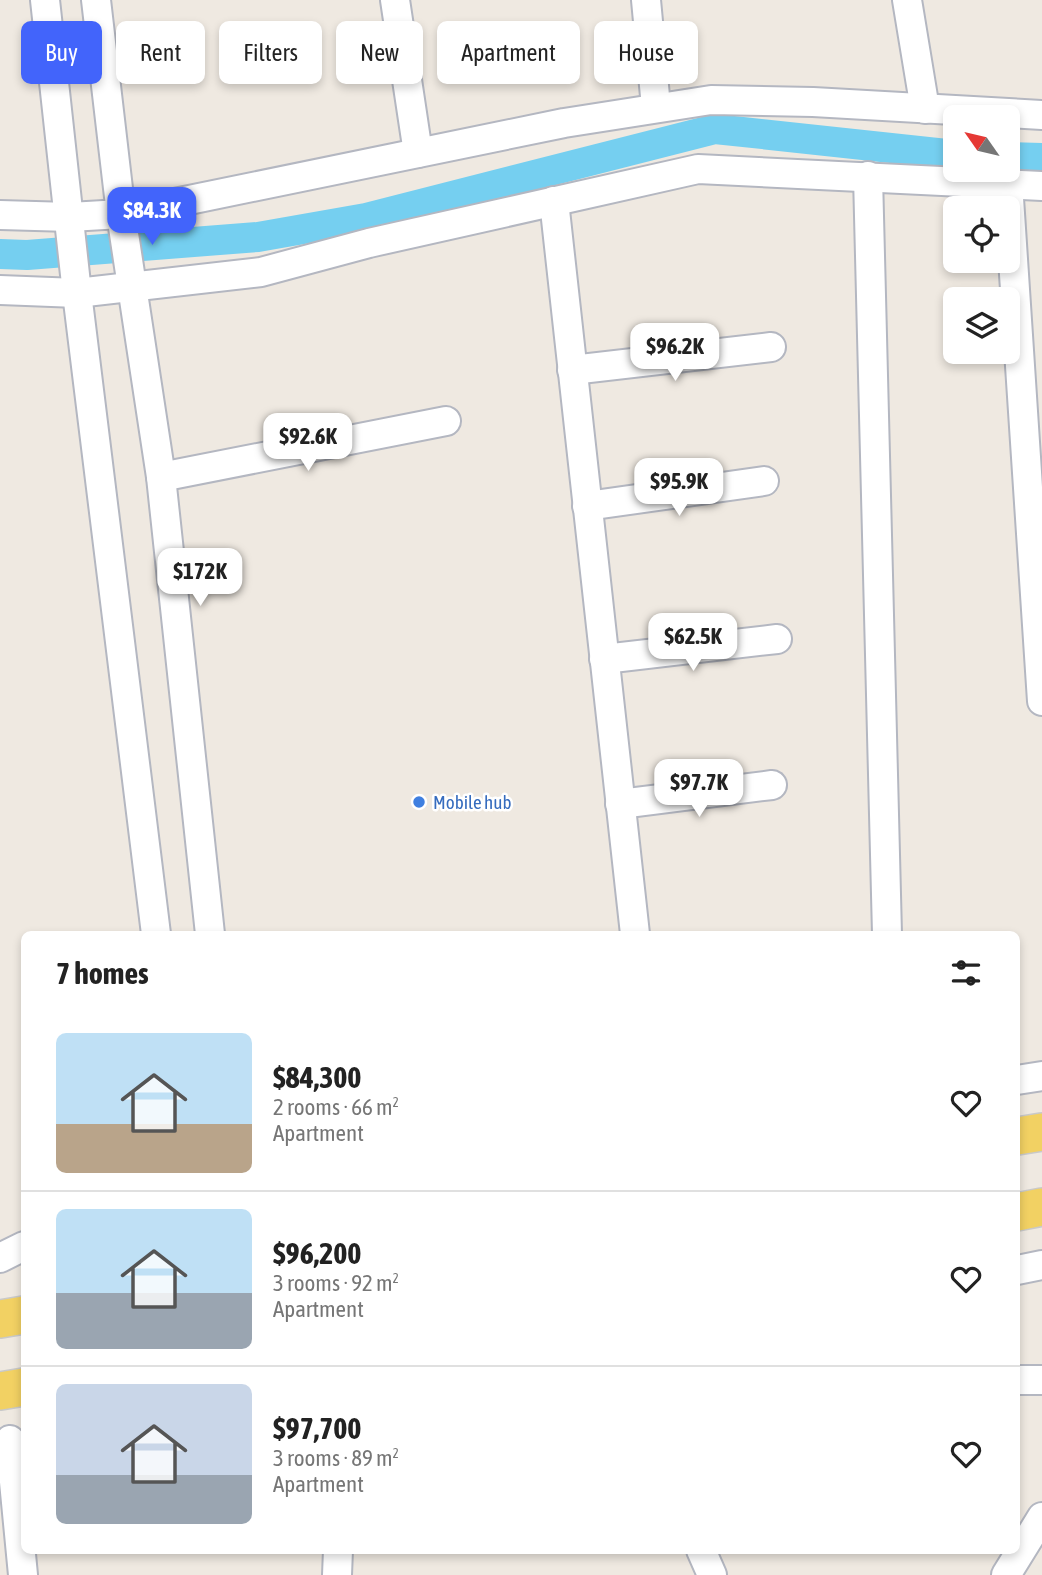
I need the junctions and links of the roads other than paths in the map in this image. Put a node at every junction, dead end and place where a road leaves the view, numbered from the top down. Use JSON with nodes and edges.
{"nodes":[{"id":1,"x":45,"y":0,"type":"edge"},
{"id":2,"x":96,"y":0,"type":"edge"},
{"id":3,"x":395,"y":0,"type":"edge"},
{"id":4,"x":646,"y":0,"type":"edge"},
{"id":5,"x":907,"y":0,"type":"edge"},
{"id":6,"x":656,"y":107,"type":"junction"},
{"id":7,"x":925,"y":109,"type":"junction"},
{"id":8,"x":1042,"y":115,"type":"edge"},
{"id":9,"x":418,"y":153,"type":"junction"},
{"id":10,"x":868,"y":176,"type":"junction"},
{"id":11,"x":1008,"y":183,"type":"junction"},
{"id":12,"x":1042,"y":186,"type":"edge"},
{"id":13,"x":554,"y":201,"type":"junction"},
{"id":14,"x":121,"y":214,"type":"junction"},
{"id":15,"x":0,"y":215,"type":"edge"},
{"id":16,"x":70,"y":217,"type":"junction"},
{"id":17,"x":134,"y":288,"type":"junction"},
{"id":18,"x":0,"y":290,"type":"edge"},
{"id":19,"x":77,"y":293,"type":"junction"},
{"id":20,"x":771,"y":346,"type":"dead end"},
{"id":21,"x":572,"y":370,"type":"junction"},
{"id":22,"x":446,"y":421,"type":"dead end"},
{"id":23,"x":161,"y":477,"type":"junction"},
{"id":24,"x":764,"y":481,"type":"dead end"},
{"id":25,"x":587,"y":506,"type":"junction"},
{"id":26,"x":777,"y":639,"type":"dead end"},
{"id":27,"x":604,"y":659,"type":"junction"},
{"id":28,"x":1042,"y":701,"type":"edge"},
{"id":29,"x":772,"y":785,"type":"dead end"},
{"id":30,"x":620,"y":804,"type":"junction"},
{"id":31,"x":156,"y":931,"type":"edge"},
{"id":32,"x":210,"y":931,"type":"edge"},
{"id":33,"x":635,"y":931,"type":"edge"},
{"id":34,"x":887,"y":931,"type":"edge"},
{"id":35,"x":1042,"y":1076,"type":"edge"},
{"id":36,"x":1020,"y":1080,"type":"edge"},
{"id":37,"x":1042,"y":1132,"type":"edge"},
{"id":38,"x":1020,"y":1136,"type":"edge"},
{"id":39,"x":1042,"y":1207,"type":"edge"},
{"id":40,"x":1020,"y":1211,"type":"edge"},
{"id":41,"x":21,"y":1248,"type":"edge"},
{"id":42,"x":0,"y":1258,"type":"edge"},
{"id":43,"x":21,"y":1262,"type":"edge"},
{"id":44,"x":1042,"y":1265,"type":"edge"},
{"id":45,"x":0,"y":1266,"type":"edge"},
{"id":46,"x":1020,"y":1269,"type":"edge"},
{"id":47,"x":21,"y":1316,"type":"edge"},
{"id":48,"x":0,"y":1319,"type":"edge"},
{"id":49,"x":1020,"y":1380,"type":"edge"},
{"id":50,"x":1042,"y":1380,"type":"edge"},
{"id":51,"x":21,"y":1388,"type":"edge"},
{"id":52,"x":0,"y":1391,"type":"edge"},
{"id":53,"x":12,"y":1439,"type":"edge"},
{"id":54,"x":1042,"y":1517,"type":"edge"},
{"id":55,"x":21,"y":1550,"type":"edge"},
{"id":56,"x":1020,"y":1552,"type":"edge"},
{"id":57,"x":21,"y":1554,"type":"edge"},
{"id":58,"x":338,"y":1554,"type":"edge"},
{"id":59,"x":703,"y":1554,"type":"edge"},
{"id":60,"x":1019,"y":1554,"type":"edge"},
{"id":61,"x":23,"y":1575,"type":"edge"},
{"id":62,"x":337,"y":1575,"type":"edge"},
{"id":63,"x":712,"y":1575,"type":"edge"},
{"id":64,"x":1006,"y":1575,"type":"edge"}],
"edges":[{"from":1,"to":16,"type":"street"},
{"from":2,"to":14,"type":"street"},
{"from":3,"to":9,"type":"street"},
{"from":4,"to":6,"type":"street"},
{"from":5,"to":7,"type":"street"},
{"from":6,"to":7,"type":"street"},
{"from":6,"to":9,"type":"street"},
{"from":7,"to":8,"type":"street"},
{"from":9,"to":14,"type":"street"},
{"from":10,"to":11,"type":"street"},
{"from":10,"to":13,"type":"street"},
{"from":10,"to":34,"type":"street"},
{"from":11,"to":12,"type":"street"},
{"from":11,"to":28,"type":"street"},
{"from":13,"to":17,"type":"street"},
{"from":13,"to":21,"type":"street"},
{"from":14,"to":16,"type":"street"},
{"from":14,"to":17,"type":"street"},
{"from":15,"to":16,"type":"street"},
{"from":16,"to":19,"type":"street"},
{"from":17,"to":19,"type":"street"},
{"from":17,"to":23,"type":"street"},
{"from":18,"to":19,"type":"street"},
{"from":19,"to":31,"type":"street"},
{"from":20,"to":21,"type":"street"},
{"from":21,"to":25,"type":"street"},
{"from":22,"to":23,"type":"street"},
{"from":23,"to":32,"type":"street"},
{"from":24,"to":25,"type":"street"},
{"from":25,"to":27,"type":"street"},
{"from":26,"to":27,"type":"street"},
{"from":27,"to":30,"type":"street"},
{"from":29,"to":30,"type":"street"},
{"from":30,"to":33,"type":"street"},
{"from":35,"to":36,"type":"street"},
{"from":37,"to":38,"type":"main road"},
{"from":39,"to":40,"type":"main road"},
{"from":41,"to":42,"type":"street"},
{"from":43,"to":45,"type":"street"},
{"from":44,"to":46,"type":"street"},
{"from":47,"to":48,"type":"main road"},
{"from":49,"to":50,"type":"street"},
{"from":51,"to":52,"type":"main road"},
{"from":53,"to":55,"type":"street"},
{"from":54,"to":56,"type":"street"},
{"from":57,"to":61,"type":"street"},
{"from":58,"to":62,"type":"street"},
{"from":59,"to":63,"type":"street"},
{"from":60,"to":64,"type":"street"}]}
